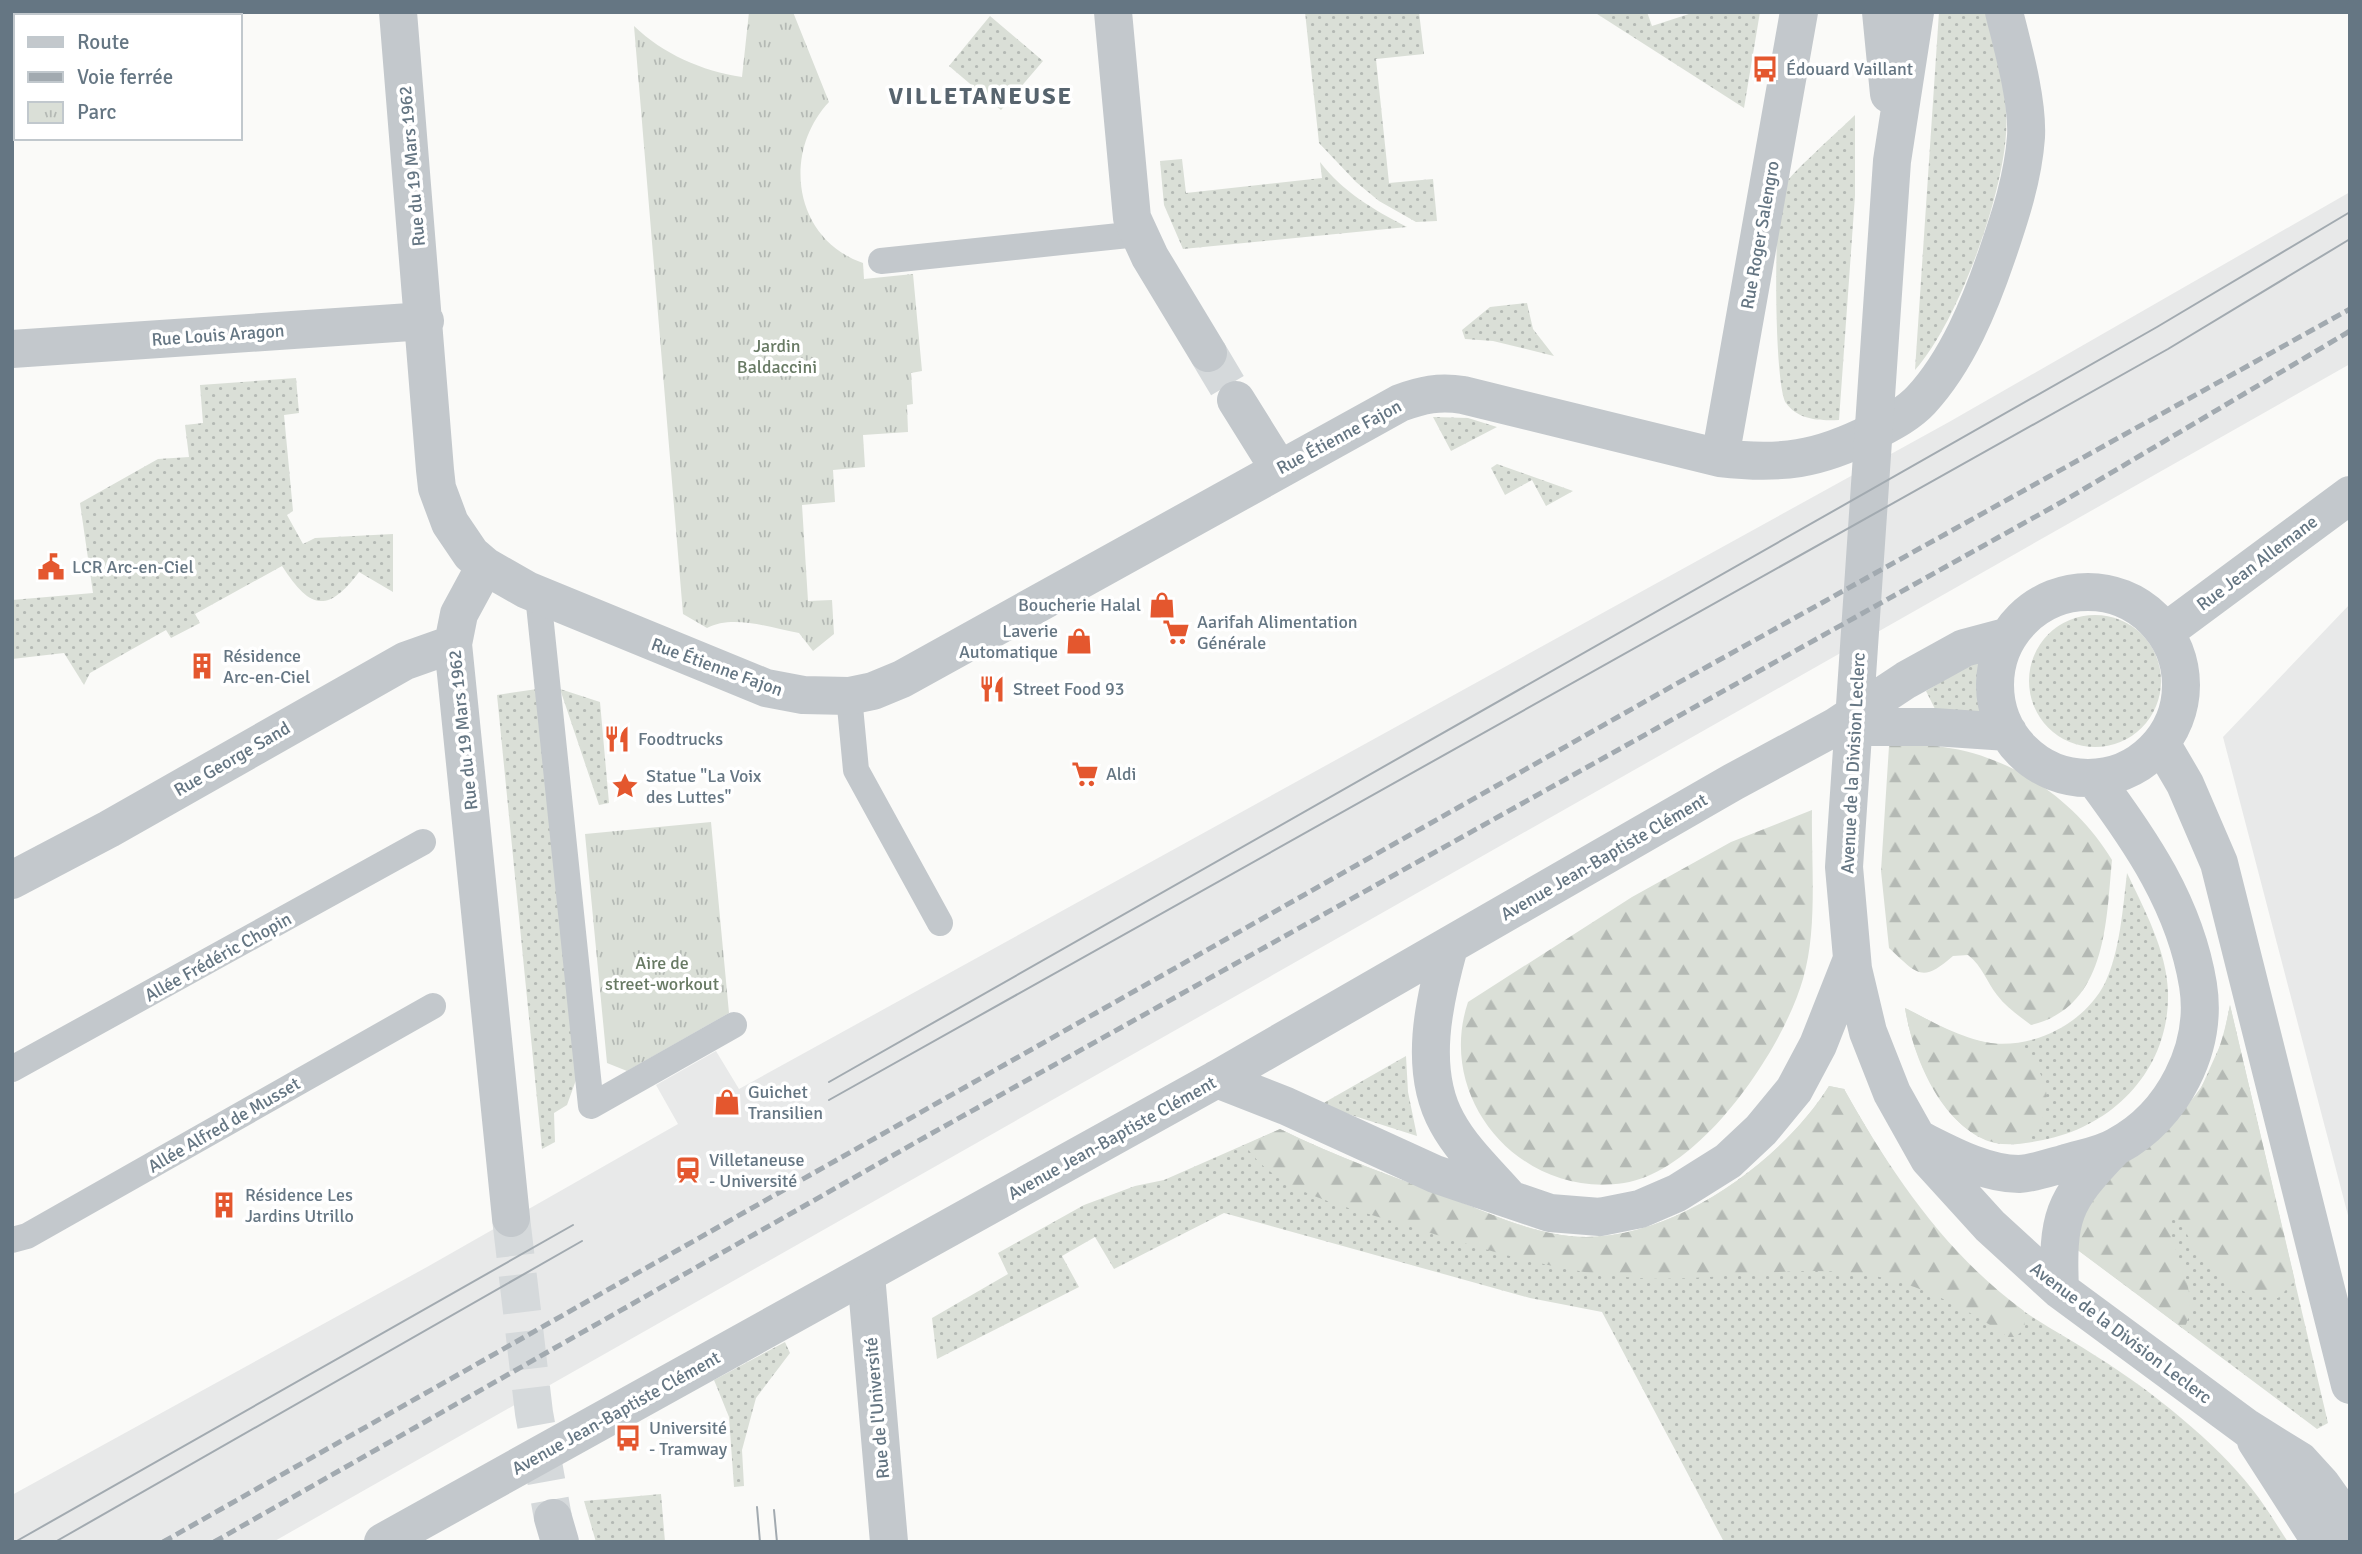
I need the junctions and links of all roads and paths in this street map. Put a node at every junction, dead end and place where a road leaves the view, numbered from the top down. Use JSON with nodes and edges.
{"nodes":[{"id":1,"x":398,"y":12,"type":"edge"},
{"id":2,"x":1114,"y":12,"type":"edge"},
{"id":3,"x":1799,"y":12,"type":"edge"},
{"id":4,"x":1881,"y":12,"type":"edge"},
{"id":5,"x":1915,"y":12,"type":"edge"},
{"id":6,"x":2004,"y":12,"type":"edge"},
{"id":7,"x":1892,"y":153,"type":"junction"},
{"id":8,"x":1138,"y":234,"type":"junction"},
{"id":9,"x":881,"y":261,"type":"dead end"},
{"id":10,"x":425,"y":321,"type":"junction"},
{"id":11,"x":12,"y":349,"type":"edge"},
{"id":12,"x":1208,"y":353,"type":"tunnel mouth"},
{"id":13,"x":1236,"y":400,"type":"tunnel mouth"},
{"id":14,"x":1720,"y":458,"type":"junction"},
{"id":15,"x":1279,"y":469,"type":"junction"},
{"id":16,"x":2350,"y":495,"type":"edge"},
{"id":17,"x":485,"y":566,"type":"junction"},
{"id":18,"x":538,"y":595,"type":"junction"},
{"id":19,"x":2165,"y":632,"type":"junction"},
{"id":20,"x":2010,"y":636,"type":"junction"},
{"id":21,"x":453,"y":644,"type":"junction"},
{"id":22,"x":849,"y":696,"type":"junction"},
{"id":23,"x":1835,"y":727,"type":"junction"},
{"id":24,"x":2007,"y":732,"type":"junction"},
{"id":25,"x":2161,"y":743,"type":"junction"},
{"id":26,"x":2094,"y":778,"type":"junction"},
{"id":27,"x":423,"y":842,"type":"dead end"},
{"id":28,"x":12,"y":880,"type":"edge"},
{"id":29,"x":940,"y":923,"type":"dead end"},
{"id":30,"x":1449,"y":947,"type":"junction"},
{"id":31,"x":1852,"y":959,"type":"junction"},
{"id":32,"x":433,"y":1006,"type":"dead end"},
{"id":33,"x":734,"y":1025,"type":"dead end"},
{"id":34,"x":12,"y":1069,"type":"edge"},
{"id":35,"x":1217,"y":1079,"type":"junction"},
{"id":36,"x":1915,"y":1137,"type":"junction"},
{"id":37,"x":2115,"y":1148,"type":"junction"},
{"id":38,"x":1509,"y":1198,"type":"junction"},
{"id":39,"x":511,"y":1218,"type":"tunnel mouth"},
{"id":40,"x":12,"y":1240,"type":"edge"},
{"id":41,"x":866,"y":1275,"type":"junction"},
{"id":42,"x":2060,"y":1290,"type":"junction"},
{"id":43,"x":2339,"y":1302,"type":"edge"},
{"id":44,"x":2350,"y":1385,"type":"edge"},
{"id":45,"x":2246,"y":1428,"type":"junction"},
{"id":46,"x":2350,"y":1525,"type":"edge"},
{"id":47,"x":383,"y":1542,"type":"edge"},
{"id":48,"x":889,"y":1542,"type":"edge"},
{"id":49,"x":2321,"y":1542,"type":"edge"}],
"edges":[{"from":1,"to":10,"type":"street","name":"Rue du 19 Mars 1962"},
{"from":2,"to":8,"type":"street"},
{"from":3,"to":14,"type":"street","name":"Rue Roger Salengro"},
{"from":4,"to":7,"type":"street","name":"Avenue de la Division Leclerc"},
{"from":5,"to":7,"type":"street","name":"Avenue de la Division Leclerc"},
{"from":6,"to":14,"type":"street","name":"Rue Étienne Fajon"},
{"from":7,"to":31,"type":"street","name":"Avenue de la Division Leclerc"},
{"from":8,"to":9,"type":"lane"},
{"from":8,"to":12,"type":"street"},
{"from":10,"to":11,"type":"street","name":"Rue Louis Aragon"},
{"from":10,"to":17,"type":"street","name":"Rue du 19 Mars 1962"},
{"from":13,"to":15,"type":"street"},
{"from":14,"to":15,"type":"street","name":"Rue Étienne Fajon"},
{"from":15,"to":22,"type":"street","name":"Rue Étienne Fajon"},
{"from":16,"to":19,"type":"street","name":"Rue Jean Allemane"},
{"from":17,"to":18,"type":"street","name":"Rue Étienne Fajon"},
{"from":17,"to":21,"type":"street","name":"Rue du 19 Mars 1962"},
{"from":18,"to":22,"type":"street","name":"Rue Étienne Fajon"},
{"from":18,"to":33,"type":"lane"},
{"from":19,"to":20,"type":"street"},
{"from":19,"to":25,"type":"street"},
{"from":20,"to":23,"type":"street","name":"Avenue Jean-Baptiste Clément"},
{"from":20,"to":24,"type":"street"},
{"from":21,"to":28,"type":"street","name":"Rue George Sand"},
{"from":21,"to":39,"type":"street","name":"Rue du 19 Mars 1962"},
{"from":22,"to":29,"type":"lane"},
{"from":23,"to":24,"type":"street","name":"Avenue Jean-Baptiste Clément"},
{"from":23,"to":30,"type":"street","name":"Avenue Jean-Baptiste Clément"},
{"from":24,"to":26,"type":"street"},
{"from":25,"to":26,"type":"street"},
{"from":25,"to":43,"type":"street"},
{"from":26,"to":37,"type":"street"},
{"from":27,"to":34,"type":"lane","name":"Allée Frédéric Chopin"},
{"from":30,"to":35,"type":"street","name":"Avenue Jean-Baptiste Clément"},
{"from":30,"to":38,"type":"street"},
{"from":31,"to":36,"type":"street","name":"Avenue de la Division Leclerc"},
{"from":31,"to":38,"type":"street"},
{"from":32,"to":40,"type":"lane","name":"Allée Alfred de Musset"},
{"from":35,"to":38,"type":"street"},
{"from":35,"to":41,"type":"street","name":"Avenue Jean-Baptiste Clément"},
{"from":36,"to":37,"type":"street"},
{"from":36,"to":42,"type":"street","name":"Avenue de la Division Leclerc"},
{"from":37,"to":42,"type":"street"},
{"from":41,"to":47,"type":"street","name":"Avenue Jean-Baptiste Clément"},
{"from":41,"to":48,"type":"street","name":"Rue de l'Université"},
{"from":42,"to":45,"type":"street","name":"Avenue de la Division Leclerc"},
{"from":43,"to":44,"type":"street"},
{"from":45,"to":46,"type":"street","name":"Avenue de la Division Leclerc"},
{"from":45,"to":49,"type":"street","name":"Avenue de la Division Leclerc"}]}
